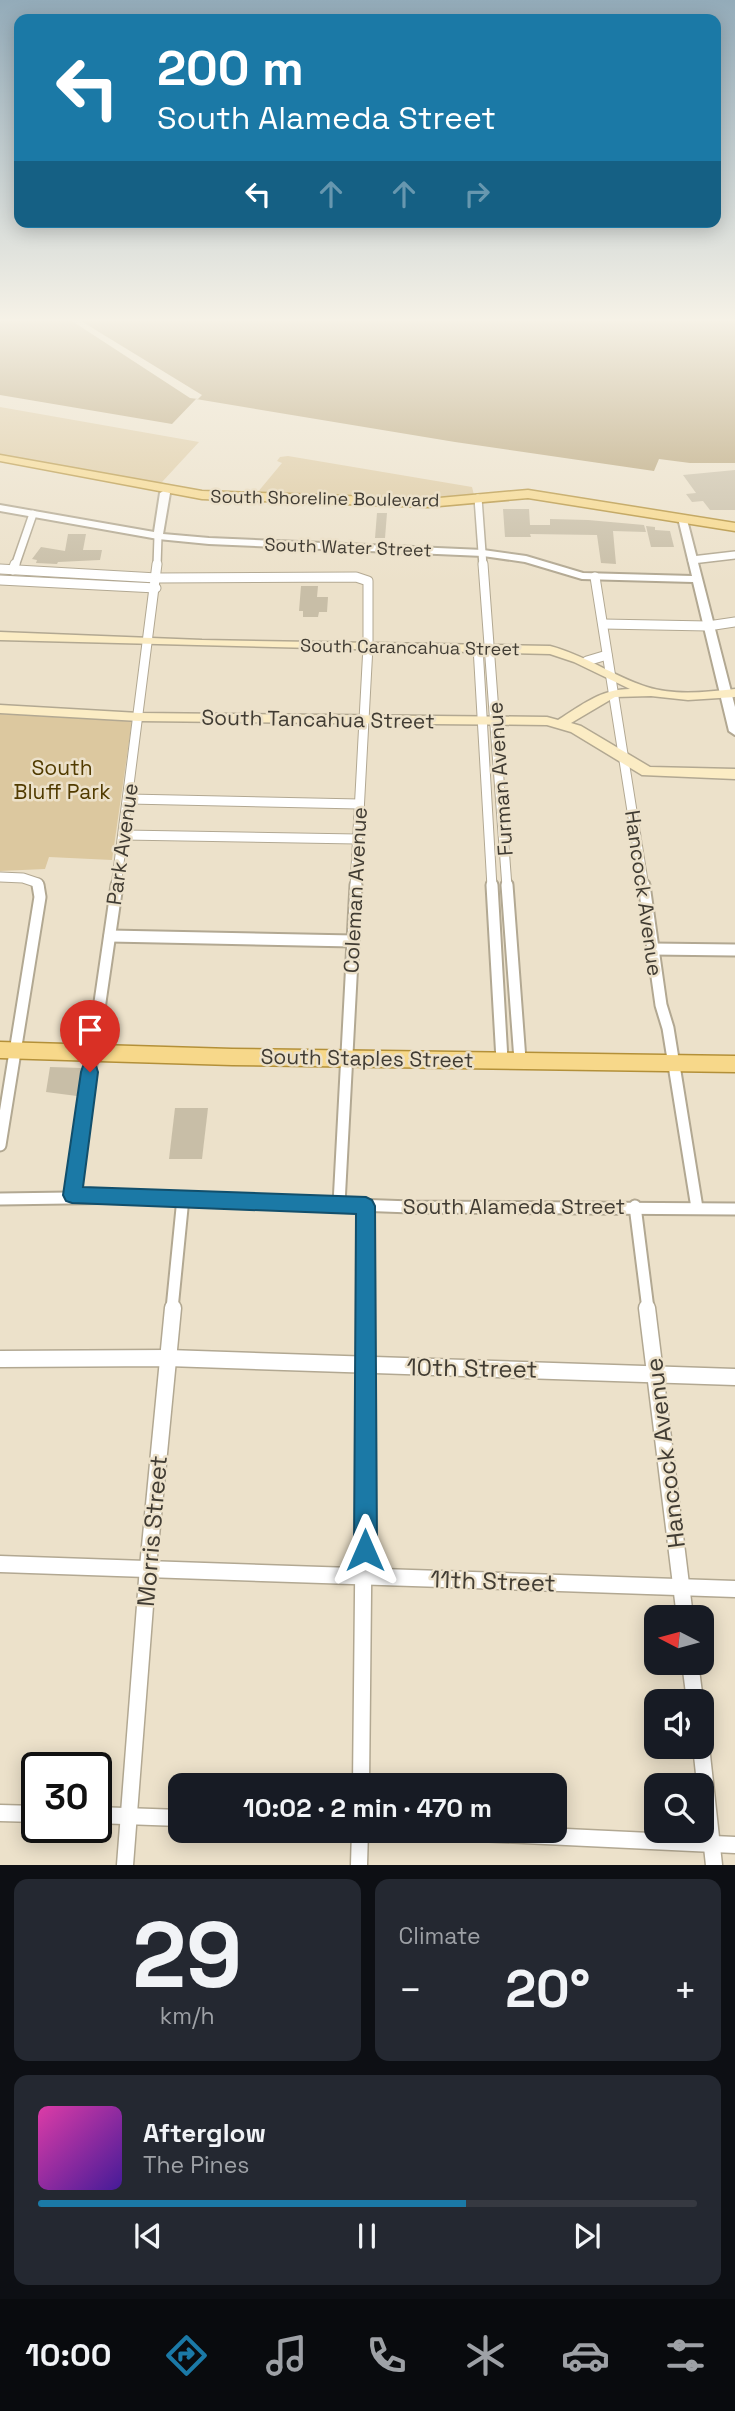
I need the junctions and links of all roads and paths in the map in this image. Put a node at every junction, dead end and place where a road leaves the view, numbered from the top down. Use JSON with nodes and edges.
{"nodes":[{"id":1,"x":0,"y":458,"type":"edge"},
{"id":2,"x":0,"y":465,"type":"edge"},
{"id":3,"x":166,"y":492,"type":"junction"},
{"id":4,"x":478,"y":499,"type":"junction"},
{"id":5,"x":0,"y":508,"type":"edge"},
{"id":6,"x":33,"y":514,"type":"junction"},
{"id":7,"x":683,"y":521,"type":"junction"},
{"id":8,"x":735,"y":527,"type":"edge"},
{"id":9,"x":735,"y":534,"type":"edge"},
{"id":10,"x":158,"y":537,"type":"junction"},
{"id":11,"x":483,"y":553,"type":"junction"},
{"id":12,"x":735,"y":555,"type":"edge"},
{"id":13,"x":692,"y":560,"type":"junction"},
{"id":14,"x":0,"y":569,"type":"edge"},
{"id":15,"x":13,"y":570,"type":"junction"},
{"id":16,"x":595,"y":577,"type":"junction"},
{"id":17,"x":696,"y":579,"type":"junction"},
{"id":18,"x":0,"y":580,"type":"edge"},
{"id":19,"x":156,"y":583,"type":"junction"},
{"id":20,"x":735,"y":622,"type":"edge"},
{"id":21,"x":603,"y":624,"type":"junction"},
{"id":22,"x":708,"y":626,"type":"junction"},
{"id":23,"x":0,"y":636,"type":"edge"},
{"id":24,"x":148,"y":642,"type":"junction"},
{"id":25,"x":368,"y":646,"type":"junction"},
{"id":26,"x":485,"y":647,"type":"junction"},
{"id":27,"x":607,"y":655,"type":"junction"},
{"id":28,"x":587,"y":661,"type":"junction"},
{"id":29,"x":612,"y":674,"type":"junction"},
{"id":30,"x":615,"y":693,"type":"junction"},
{"id":31,"x":730,"y":693,"type":"edge"},
{"id":32,"x":659,"y":694,"type":"junction"},
{"id":33,"x":0,"y":709,"type":"edge"},
{"id":34,"x":139,"y":717,"type":"junction"},
{"id":35,"x":364,"y":721,"type":"junction"},
{"id":36,"x":489,"y":721,"type":"junction"},
{"id":37,"x":561,"y":724,"type":"junction"},
{"id":38,"x":735,"y":731,"type":"edge"},
{"id":39,"x":625,"y":761,"type":"junction"},
{"id":40,"x":647,"y":772,"type":"junction"},
{"id":41,"x":735,"y":774,"type":"edge"},
{"id":42,"x":628,"y":776,"type":"junction"},
{"id":43,"x":129,"y":799,"type":"junction"},
{"id":44,"x":359,"y":804,"type":"junction"},
{"id":45,"x":488,"y":821,"type":"junction"},
{"id":46,"x":503,"y":821,"type":"junction"},
{"id":47,"x":124,"y":835,"type":"junction"},
{"id":48,"x":357,"y":839,"type":"junction"},
{"id":49,"x":0,"y":877,"type":"edge"},
{"id":50,"x":494,"y":926,"type":"junction"},
{"id":51,"x":510,"y":927,"type":"junction"},
{"id":52,"x":110,"y":936,"type":"junction"},
{"id":53,"x":353,"y":941,"type":"junction"},
{"id":54,"x":652,"y":949,"type":"junction"},
{"id":55,"x":735,"y":950,"type":"edge"},
{"id":56,"x":8,"y":1050,"type":"edge"},
{"id":57,"x":92,"y":1052,"type":"junction"},
{"id":58,"x":346,"y":1059,"type":"junction"},
{"id":59,"x":511,"y":1060,"type":"junction"},
{"id":60,"x":674,"y":1062,"type":"junction"},
{"id":61,"x":735,"y":1064,"type":"edge"},
{"id":62,"x":0,"y":1144,"type":"edge"},
{"id":63,"x":72,"y":1195,"type":"junction"},
{"id":64,"x":183,"y":1198,"type":"junction"},
{"id":65,"x":0,"y":1199,"type":"edge"},
{"id":66,"x":339,"y":1204,"type":"junction"},
{"id":67,"x":366,"y":1206,"type":"junction"},
{"id":68,"x":635,"y":1206,"type":"junction"},
{"id":69,"x":697,"y":1208,"type":"junction"},
{"id":70,"x":735,"y":1209,"type":"edge"},
{"id":71,"x":168,"y":1358,"type":"junction"},
{"id":72,"x":0,"y":1359,"type":"edge"},
{"id":73,"x":366,"y":1366,"type":"junction"},
{"id":74,"x":656,"y":1373,"type":"junction"},
{"id":75,"x":735,"y":1377,"type":"edge"},
{"id":76,"x":0,"y":1564,"type":"edge"},
{"id":77,"x":148,"y":1567,"type":"junction"},
{"id":78,"x":365,"y":1577,"type":"junction"},
{"id":79,"x":681,"y":1587,"type":"junction"},
{"id":80,"x":735,"y":1589,"type":"edge"},
{"id":81,"x":683,"y":1605,"type":"edge"},
{"id":82,"x":702,"y":1759,"type":"edge"},
{"id":83,"x":361,"y":1773,"type":"edge"},
{"id":84,"x":0,"y":1813,"type":"edge"},
{"id":85,"x":21,"y":1814,"type":"edge"},
{"id":86,"x":112,"y":1816,"type":"edge"},
{"id":87,"x":128,"y":1816,"type":"junction"},
{"id":88,"x":168,"y":1818,"type":"edge"},
{"id":89,"x":567,"y":1837,"type":"edge"},
{"id":90,"x":360,"y":1843,"type":"edge"},
{"id":91,"x":712,"y":1844,"type":"junction"},
{"id":92,"x":735,"y":1845,"type":"edge"},
{"id":93,"x":125,"y":1865,"type":"edge"},
{"id":94,"x":359,"y":1865,"type":"edge"},
{"id":95,"x":715,"y":1865,"type":"edge"}],
"edges":[{"from":1,"to":3,"type":"main road","name":"South Shoreline Boulevard"},
{"from":2,"to":3,"type":"main road","name":"South Shoreline Boulevard"},
{"from":3,"to":4,"type":"main road","name":"South Shoreline Boulevard"},
{"from":3,"to":10,"type":"street","name":"Park Avenue"},
{"from":4,"to":7,"type":"main road","name":"South Shoreline Boulevard"},
{"from":4,"to":11,"type":"street","name":"Furman Avenue"},
{"from":5,"to":6,"type":"street","name":"South Water Street"},
{"from":6,"to":10,"type":"street","name":"South Water Street"},
{"from":6,"to":15,"type":"street"},
{"from":7,"to":8,"type":"main road","name":"South Shoreline Boulevard"},
{"from":7,"to":9,"type":"main road","name":"South Shoreline Boulevard"},
{"from":7,"to":13,"type":"street"},
{"from":10,"to":11,"type":"street","name":"South Water Street"},
{"from":10,"to":19,"type":"street","name":"Park Avenue"},
{"from":11,"to":16,"type":"street","name":"South Water Street"},
{"from":11,"to":26,"type":"street","name":"Furman Avenue"},
{"from":12,"to":13,"type":"street"},
{"from":13,"to":17,"type":"street"},
{"from":14,"to":15,"type":"street"},
{"from":15,"to":19,"type":"street"},
{"from":16,"to":17,"type":"street","name":"South Water Street"},
{"from":16,"to":21,"type":"street","name":"Hancock Avenue"},
{"from":17,"to":22,"type":"street"},
{"from":18,"to":19,"type":"street"},
{"from":19,"to":24,"type":"street","name":"Park Avenue"},
{"from":19,"to":25,"type":"street","name":"Coleman Avenue"},
{"from":20,"to":22,"type":"street"},
{"from":21,"to":22,"type":"street"},
{"from":21,"to":27,"type":"street","name":"Hancock Avenue"},
{"from":22,"to":31,"type":"street"},
{"from":23,"to":24,"type":"main road","name":"South Carancahua Street"},
{"from":24,"to":25,"type":"main road","name":"South Carancahua Street"},
{"from":24,"to":34,"type":"street","name":"Park Avenue"},
{"from":25,"to":26,"type":"main road","name":"South Carancahua Street"},
{"from":25,"to":35,"type":"street","name":"Coleman Avenue"},
{"from":26,"to":28,"type":"main road","name":"South Carancahua Street"},
{"from":26,"to":36,"type":"street","name":"Furman Avenue"},
{"from":27,"to":28,"type":"street"},
{"from":27,"to":29,"type":"street","name":"Hancock Avenue"},
{"from":28,"to":29,"type":"main road","name":"South Carancahua Street"},
{"from":29,"to":30,"type":"street","name":"Hancock Avenue"},
{"from":29,"to":32,"type":"main road","name":"South Carancahua Street"},
{"from":30,"to":32,"type":"main road"},
{"from":30,"to":37,"type":"main road"},
{"from":30,"to":39,"type":"street","name":"Hancock Avenue"},
{"from":31,"to":32,"type":"main road"},
{"from":31,"to":38,"type":"street"},
{"from":33,"to":34,"type":"main road","name":"South Tancahua Street"},
{"from":34,"to":35,"type":"main road","name":"South Tancahua Street"},
{"from":34,"to":43,"type":"street","name":"Park Avenue"},
{"from":35,"to":36,"type":"main road","name":"South Tancahua Street"},
{"from":35,"to":44,"type":"street","name":"Coleman Avenue"},
{"from":36,"to":37,"type":"main road","name":"South Tancahua Street"},
{"from":36,"to":45,"type":"street","name":"Furman Avenue"},
{"from":36,"to":46,"type":"street","name":"Furman Avenue"},
{"from":37,"to":39,"type":"main road","name":"South Tancahua Street"},
{"from":39,"to":40,"type":"main road","name":"South Tancahua Street"},
{"from":39,"to":42,"type":"street","name":"Hancock Avenue"},
{"from":40,"to":41,"type":"main road"},
{"from":40,"to":42,"type":"street"},
{"from":42,"to":54,"type":"street","name":"Hancock Avenue"},
{"from":43,"to":44,"type":"street"},
{"from":43,"to":47,"type":"street","name":"Park Avenue"},
{"from":44,"to":48,"type":"street","name":"Coleman Avenue"},
{"from":45,"to":46,"type":"street"},
{"from":45,"to":50,"type":"street","name":"Furman Avenue"},
{"from":46,"to":51,"type":"street","name":"Furman Avenue"},
{"from":47,"to":48,"type":"street"},
{"from":47,"to":52,"type":"street","name":"Park Avenue"},
{"from":48,"to":53,"type":"street","name":"Coleman Avenue"},
{"from":49,"to":56,"type":"street"},
{"from":50,"to":51,"type":"street"},
{"from":50,"to":59,"type":"street","name":"Furman Avenue"},
{"from":51,"to":59,"type":"street","name":"Furman Avenue"},
{"from":52,"to":53,"type":"street"},
{"from":52,"to":57,"type":"street","name":"Park Avenue"},
{"from":53,"to":58,"type":"street","name":"Coleman Avenue"},
{"from":54,"to":55,"type":"street"},
{"from":54,"to":60,"type":"street","name":"Hancock Avenue"},
{"from":56,"to":57,"type":"main road","name":"South Staples Street"},
{"from":56,"to":62,"type":"street"},
{"from":57,"to":58,"type":"main road","name":"South Staples Street"},
{"from":57,"to":63,"type":"street","name":"Park Avenue"},
{"from":58,"to":59,"type":"main road","name":"South Staples Street"},
{"from":58,"to":66,"type":"street","name":"Coleman Avenue"},
{"from":59,"to":60,"type":"main road","name":"South Staples Street"},
{"from":60,"to":61,"type":"main road","name":"South Staples Street"},
{"from":60,"to":69,"type":"street","name":"Hancock Avenue"},
{"from":63,"to":64,"type":"street","name":"South Alameda Street"},
{"from":63,"to":65,"type":"street","name":"South Alameda Street"},
{"from":64,"to":66,"type":"street","name":"South Alameda Street"},
{"from":64,"to":71,"type":"street","name":"Morris Street"},
{"from":66,"to":67,"type":"street","name":"South Alameda Street"},
{"from":67,"to":68,"type":"street","name":"South Alameda Street"},
{"from":67,"to":73,"type":"street"},
{"from":68,"to":69,"type":"street","name":"South Alameda Street"},
{"from":68,"to":74,"type":"street","name":"Hancock Avenue"},
{"from":69,"to":70,"type":"street","name":"South Alameda Street"},
{"from":71,"to":72,"type":"street","name":"10th Street"},
{"from":71,"to":73,"type":"street","name":"10th Street"},
{"from":71,"to":77,"type":"street","name":"Morris Street"},
{"from":73,"to":74,"type":"street","name":"10th Street"},
{"from":73,"to":78,"type":"street"},
{"from":74,"to":75,"type":"street","name":"10th Street"},
{"from":74,"to":79,"type":"street","name":"Hancock Avenue"},
{"from":76,"to":77,"type":"street","name":"11th Street"},
{"from":77,"to":78,"type":"street","name":"11th Street"},
{"from":77,"to":87,"type":"street","name":"Morris Street"},
{"from":78,"to":79,"type":"street","name":"11th Street"},
{"from":78,"to":83,"type":"street"},
{"from":79,"to":80,"type":"street","name":"11th Street"},
{"from":79,"to":81,"type":"street","name":"Hancock Avenue"},
{"from":82,"to":91,"type":"street"},
{"from":84,"to":85,"type":"street"},
{"from":86,"to":87,"type":"street"},
{"from":87,"to":88,"type":"street"},
{"from":87,"to":93,"type":"street","name":"Morris Street"},
{"from":89,"to":91,"type":"street"},
{"from":90,"to":94,"type":"street"},
{"from":91,"to":92,"type":"street"},
{"from":91,"to":95,"type":"street"}]}
